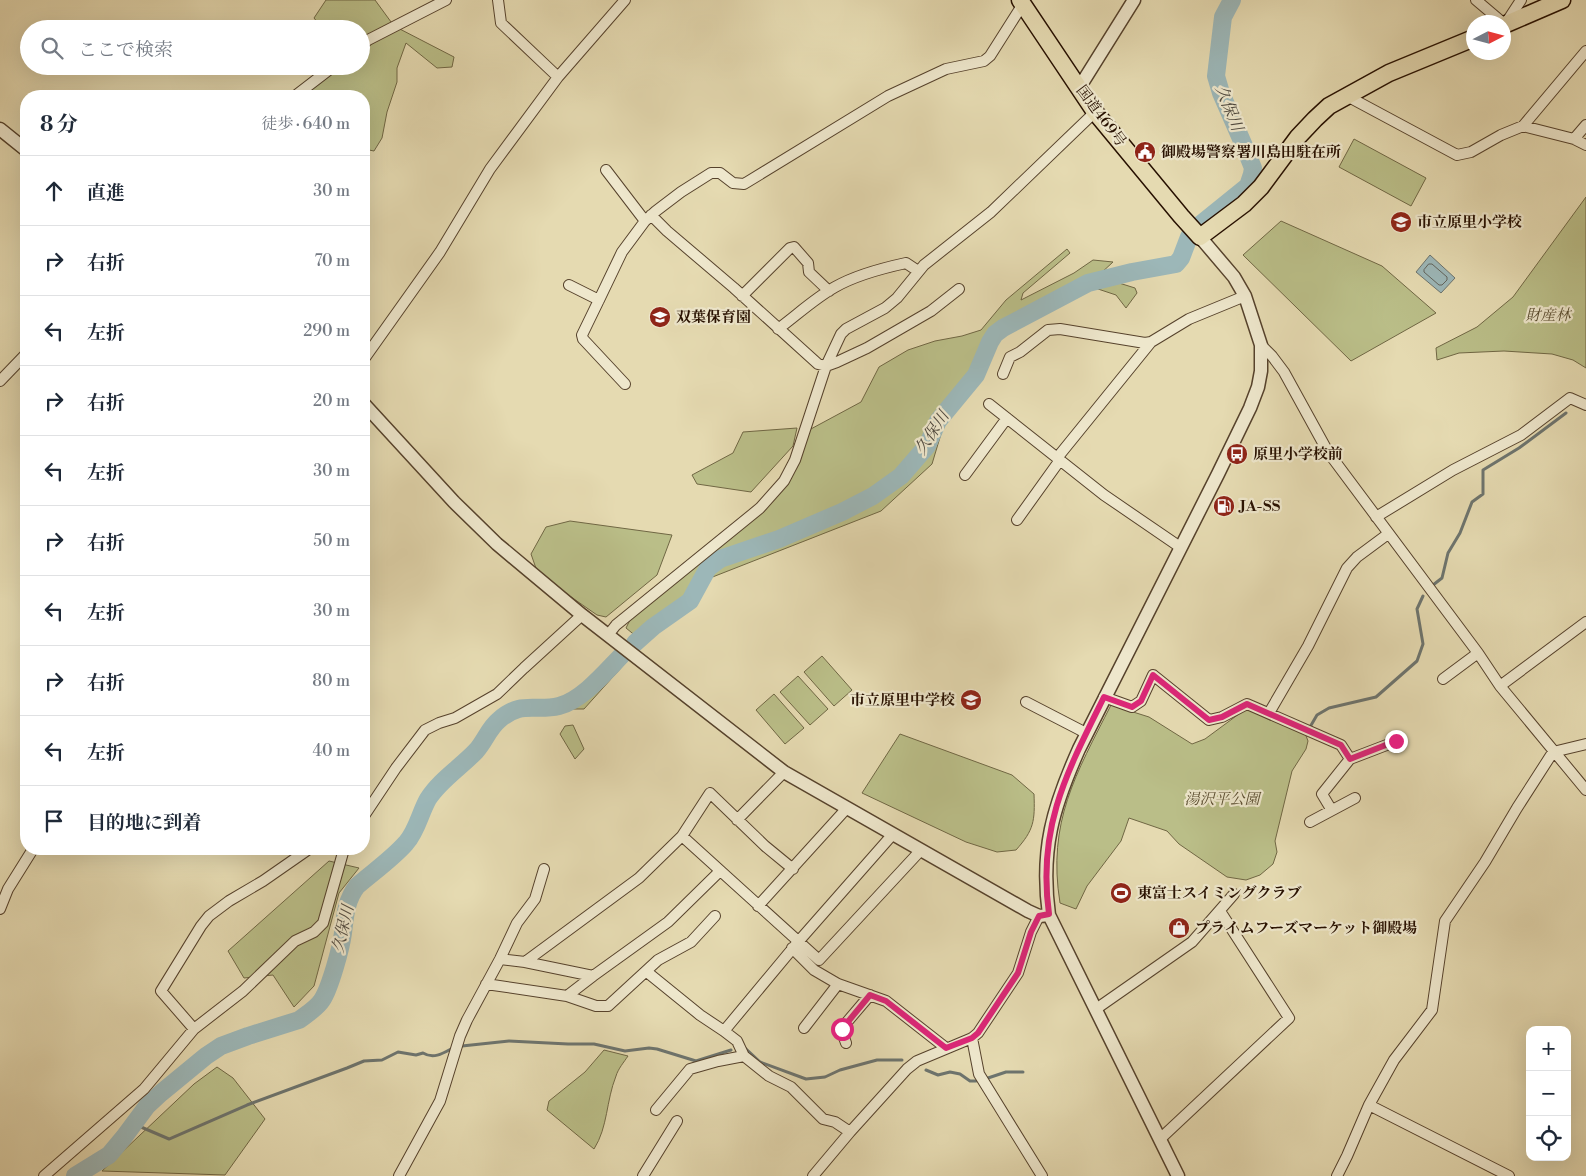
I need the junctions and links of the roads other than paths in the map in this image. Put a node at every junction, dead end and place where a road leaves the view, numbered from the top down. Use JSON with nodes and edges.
{"nodes":[{"id":1,"x":446,"y":0,"type":"edge"},
{"id":2,"x":498,"y":0,"type":"edge"},
{"id":3,"x":625,"y":0,"type":"edge"},
{"id":4,"x":1134,"y":0,"type":"edge"},
{"id":5,"x":1476,"y":0,"type":"edge"},
{"id":6,"x":1521,"y":0,"type":"edge"},
{"id":7,"x":1562,"y":0,"type":"edge"},
{"id":8,"x":1021,"y":2,"type":"edge"},
{"id":9,"x":1493,"y":15,"type":"edge"},
{"id":10,"x":1510,"y":15,"type":"edge"},
{"id":11,"x":1511,"y":21,"type":"edge"},
{"id":12,"x":370,"y":39,"type":"edge"},
{"id":13,"x":1466,"y":41,"type":"edge"},
{"id":14,"x":1586,"y":51,"type":"edge"},
{"id":15,"x":322,"y":75,"type":"edge"},
{"id":16,"x":558,"y":77,"type":"junction"},
{"id":17,"x":1079,"y":88,"type":"junction"},
{"id":18,"x":303,"y":90,"type":"edge"},
{"id":19,"x":1347,"y":96,"type":"junction"},
{"id":20,"x":1095,"y":112,"type":"junction"},
{"id":21,"x":1586,"y":125,"type":"edge"},
{"id":22,"x":1524,"y":126,"type":"junction"},
{"id":23,"x":0,"y":128,"type":"edge"},
{"id":24,"x":1574,"y":139,"type":"junction"},
{"id":25,"x":20,"y":145,"type":"edge"},
{"id":26,"x":1586,"y":145,"type":"edge"},
{"id":27,"x":606,"y":170,"type":"dead end"},
{"id":28,"x":648,"y":218,"type":"junction"},
{"id":29,"x":1200,"y":237,"type":"junction"},
{"id":30,"x":918,"y":271,"type":"junction"},
{"id":31,"x":569,"y":285,"type":"dead end"},
{"id":32,"x":959,"y":289,"type":"dead end"},
{"id":33,"x":829,"y":291,"type":"junction"},
{"id":34,"x":742,"y":296,"type":"junction"},
{"id":35,"x":1245,"y":296,"type":"junction"},
{"id":36,"x":599,"y":300,"type":"junction"},
{"id":37,"x":778,"y":329,"type":"junction"},
{"id":38,"x":1151,"y":342,"type":"junction"},
{"id":39,"x":1261,"y":345,"type":"junction"},
{"id":40,"x":370,"y":351,"type":"edge"},
{"id":41,"x":20,"y":360,"type":"edge"},
{"id":42,"x":826,"y":366,"type":"junction"},
{"id":43,"x":1003,"y":374,"type":"dead end"},
{"id":44,"x":0,"y":381,"type":"edge"},
{"id":45,"x":625,"y":384,"type":"dead end"},
{"id":46,"x":989,"y":404,"type":"dead end"},
{"id":47,"x":1586,"y":404,"type":"edge"},
{"id":48,"x":370,"y":411,"type":"edge"},
{"id":49,"x":1007,"y":418,"type":"junction"},
{"id":50,"x":1059,"y":459,"type":"junction"},
{"id":51,"x":965,"y":475,"type":"dead end"},
{"id":52,"x":1376,"y":517,"type":"junction"},
{"id":53,"x":1017,"y":520,"type":"dead end"},
{"id":54,"x":1388,"y":534,"type":"junction"},
{"id":55,"x":1180,"y":546,"type":"junction"},
{"id":56,"x":582,"y":615,"type":"junction"},
{"id":57,"x":1586,"y":622,"type":"edge"},
{"id":58,"x":608,"y":635,"type":"junction"},
{"id":59,"x":1478,"y":653,"type":"junction"},
{"id":60,"x":1444,"y":679,"type":"dead end"},
{"id":61,"x":1500,"y":686,"type":"junction"},
{"id":62,"x":1104,"y":697,"type":"junction"},
{"id":63,"x":1026,"y":702,"type":"dead end"},
{"id":64,"x":1269,"y":713,"type":"junction"},
{"id":65,"x":1086,"y":733,"type":"junction"},
{"id":66,"x":1396,"y":741,"type":"dead end"},
{"id":67,"x":1586,"y":744,"type":"edge"},
{"id":68,"x":1553,"y":752,"type":"junction"},
{"id":69,"x":1350,"y":759,"type":"junction"},
{"id":70,"x":784,"y":772,"type":"junction"},
{"id":71,"x":1586,"y":790,"type":"edge"},
{"id":72,"x":1355,"y":798,"type":"dead end"},
{"id":73,"x":370,"y":807,"type":"edge"},
{"id":74,"x":847,"y":808,"type":"junction"},
{"id":75,"x":1331,"y":809,"type":"junction"},
{"id":76,"x":737,"y":820,"type":"junction"},
{"id":77,"x":1310,"y":822,"type":"dead end"},
{"id":78,"x":893,"y":834,"type":"junction"},
{"id":79,"x":682,"y":836,"type":"junction"},
{"id":80,"x":921,"y":850,"type":"junction"},
{"id":81,"x":28,"y":855,"type":"edge"},
{"id":82,"x":300,"y":855,"type":"edge"},
{"id":83,"x":342,"y":855,"type":"edge"},
{"id":84,"x":792,"y":869,"type":"junction"},
{"id":85,"x":544,"y":870,"type":"dead end"},
{"id":86,"x":720,"y":871,"type":"junction"},
{"id":87,"x":1234,"y":894,"type":"dead end"},
{"id":88,"x":758,"y":906,"type":"junction"},
{"id":89,"x":0,"y":909,"type":"edge"},
{"id":90,"x":1220,"y":911,"type":"junction"},
{"id":91,"x":1044,"y":915,"type":"junction"},
{"id":92,"x":715,"y":916,"type":"dead end"},
{"id":93,"x":795,"y":945,"type":"junction"},
{"id":94,"x":500,"y":959,"type":"junction"},
{"id":95,"x":525,"y":962,"type":"junction"},
{"id":96,"x":647,"y":972,"type":"junction"},
{"id":97,"x":593,"y":976,"type":"junction"},
{"id":98,"x":486,"y":984,"type":"junction"},
{"id":99,"x":838,"y":984,"type":"junction"},
{"id":100,"x":870,"y":995,"type":"junction"},
{"id":101,"x":567,"y":996,"type":"junction"},
{"id":102,"x":1096,"y":1009,"type":"junction"},
{"id":103,"x":804,"y":1028,"type":"dead end"},
{"id":104,"x":194,"y":1029,"type":"junction"},
{"id":105,"x":724,"y":1031,"type":"junction"},
{"id":106,"x":972,"y":1038,"type":"junction"},
{"id":107,"x":846,"y":1043,"type":"dead end"},
{"id":108,"x":946,"y":1048,"type":"junction"},
{"id":109,"x":744,"y":1056,"type":"junction"},
{"id":110,"x":1369,"y":1105,"type":"junction"},
{"id":111,"x":656,"y":1110,"type":"dead end"},
{"id":112,"x":676,"y":1121,"type":"dead end"},
{"id":113,"x":850,"y":1132,"type":"junction"},
{"id":114,"x":1160,"y":1139,"type":"junction"},
{"id":115,"x":44,"y":1176,"type":"edge"},
{"id":116,"x":399,"y":1176,"type":"edge"},
{"id":117,"x":643,"y":1176,"type":"edge"},
{"id":118,"x":813,"y":1176,"type":"edge"},
{"id":119,"x":1042,"y":1176,"type":"edge"},
{"id":120,"x":1178,"y":1176,"type":"edge"},
{"id":121,"x":1336,"y":1176,"type":"edge"},
{"id":122,"x":1509,"y":1176,"type":"edge"}],
"edges":[{"from":1,"to":12,"type":"street"},
{"from":2,"to":16,"type":"street"},
{"from":3,"to":16,"type":"street"},
{"from":4,"to":17,"type":"street"},
{"from":5,"to":9,"type":"street"},
{"from":6,"to":10,"type":"street"},
{"from":7,"to":11,"type":"highway"},
{"from":8,"to":17,"type":"highway","name":"国道469号"},
{"from":8,"to":28,"type":"street"},
{"from":13,"to":19,"type":"highway"},
{"from":14,"to":22,"type":"street"},
{"from":15,"to":18,"type":"street"},
{"from":16,"to":40,"type":"street"},
{"from":17,"to":20,"type":"highway","name":"国道469号"},
{"from":19,"to":22,"type":"street"},
{"from":19,"to":29,"type":"highway"},
{"from":20,"to":29,"type":"highway","name":"国道469号"},
{"from":20,"to":30,"type":"street"},
{"from":21,"to":24,"type":"street"},
{"from":22,"to":24,"type":"street"},
{"from":23,"to":25,"type":"street"},
{"from":24,"to":26,"type":"street"},
{"from":27,"to":28,"type":"street"},
{"from":28,"to":34,"type":"street"},
{"from":28,"to":36,"type":"street"},
{"from":29,"to":35,"type":"street"},
{"from":30,"to":33,"type":"street"},
{"from":30,"to":42,"type":"street"},
{"from":31,"to":36,"type":"street"},
{"from":32,"to":42,"type":"street"},
{"from":33,"to":34,"type":"street"},
{"from":33,"to":37,"type":"street"},
{"from":34,"to":37,"type":"street"},
{"from":35,"to":38,"type":"street"},
{"from":35,"to":39,"type":"street"},
{"from":36,"to":45,"type":"street"},
{"from":37,"to":42,"type":"street"},
{"from":38,"to":43,"type":"street"},
{"from":38,"to":50,"type":"street"},
{"from":39,"to":52,"type":"street"},
{"from":39,"to":55,"type":"street"},
{"from":41,"to":44,"type":"street"},
{"from":42,"to":58,"type":"street"},
{"from":46,"to":49,"type":"street"},
{"from":47,"to":52,"type":"street"},
{"from":48,"to":56,"type":"street"},
{"from":49,"to":50,"type":"street"},
{"from":49,"to":51,"type":"street"},
{"from":50,"to":53,"type":"street"},
{"from":50,"to":55,"type":"street"},
{"from":52,"to":54,"type":"street"},
{"from":54,"to":59,"type":"street"},
{"from":54,"to":64,"type":"street"},
{"from":55,"to":62,"type":"street"},
{"from":56,"to":58,"type":"street"},
{"from":56,"to":73,"type":"street"},
{"from":57,"to":61,"type":"street"},
{"from":58,"to":70,"type":"street"},
{"from":59,"to":60,"type":"street"},
{"from":59,"to":61,"type":"street"},
{"from":61,"to":68,"type":"street"},
{"from":62,"to":64,"type":"street"},
{"from":62,"to":65,"type":"street"},
{"from":63,"to":65,"type":"street"},
{"from":64,"to":69,"type":"street"},
{"from":65,"to":91,"type":"street"},
{"from":66,"to":69,"type":"street"},
{"from":67,"to":68,"type":"street"},
{"from":68,"to":71,"type":"street"},
{"from":68,"to":110,"type":"street"},
{"from":69,"to":75,"type":"street"},
{"from":70,"to":74,"type":"street"},
{"from":70,"to":76,"type":"street"},
{"from":72,"to":75,"type":"street"},
{"from":74,"to":78,"type":"street"},
{"from":74,"to":84,"type":"street"},
{"from":75,"to":77,"type":"street"},
{"from":76,"to":79,"type":"street"},
{"from":76,"to":84,"type":"street"},
{"from":78,"to":80,"type":"street"},
{"from":78,"to":93,"type":"street"},
{"from":79,"to":86,"type":"street"},
{"from":79,"to":95,"type":"street"},
{"from":80,"to":91,"type":"street"},
{"from":80,"to":93,"type":"street"},
{"from":81,"to":89,"type":"street"},
{"from":82,"to":104,"type":"street"},
{"from":83,"to":104,"type":"street"},
{"from":84,"to":88,"type":"street"},
{"from":85,"to":94,"type":"street"},
{"from":86,"to":88,"type":"street"},
{"from":86,"to":97,"type":"street"},
{"from":87,"to":90,"type":"street"},
{"from":88,"to":93,"type":"street"},
{"from":90,"to":102,"type":"street"},
{"from":90,"to":114,"type":"street"},
{"from":91,"to":102,"type":"street"},
{"from":91,"to":106,"type":"street"},
{"from":92,"to":96,"type":"street"},
{"from":93,"to":99,"type":"street"},
{"from":93,"to":105,"type":"street"},
{"from":94,"to":95,"type":"street"},
{"from":94,"to":98,"type":"street"},
{"from":95,"to":97,"type":"street"},
{"from":96,"to":101,"type":"street"},
{"from":96,"to":105,"type":"street"},
{"from":97,"to":101,"type":"street"},
{"from":98,"to":101,"type":"street"},
{"from":98,"to":116,"type":"street"},
{"from":99,"to":100,"type":"street"},
{"from":99,"to":103,"type":"street"},
{"from":100,"to":107,"type":"street"},
{"from":100,"to":108,"type":"street"},
{"from":102,"to":114,"type":"street"},
{"from":104,"to":115,"type":"street"},
{"from":105,"to":109,"type":"street"},
{"from":106,"to":108,"type":"street"},
{"from":106,"to":119,"type":"street"},
{"from":108,"to":113,"type":"street"},
{"from":109,"to":111,"type":"street"},
{"from":109,"to":113,"type":"street"},
{"from":110,"to":121,"type":"street"},
{"from":110,"to":122,"type":"street"},
{"from":112,"to":117,"type":"street"},
{"from":113,"to":118,"type":"street"},
{"from":114,"to":120,"type":"street"}]}
